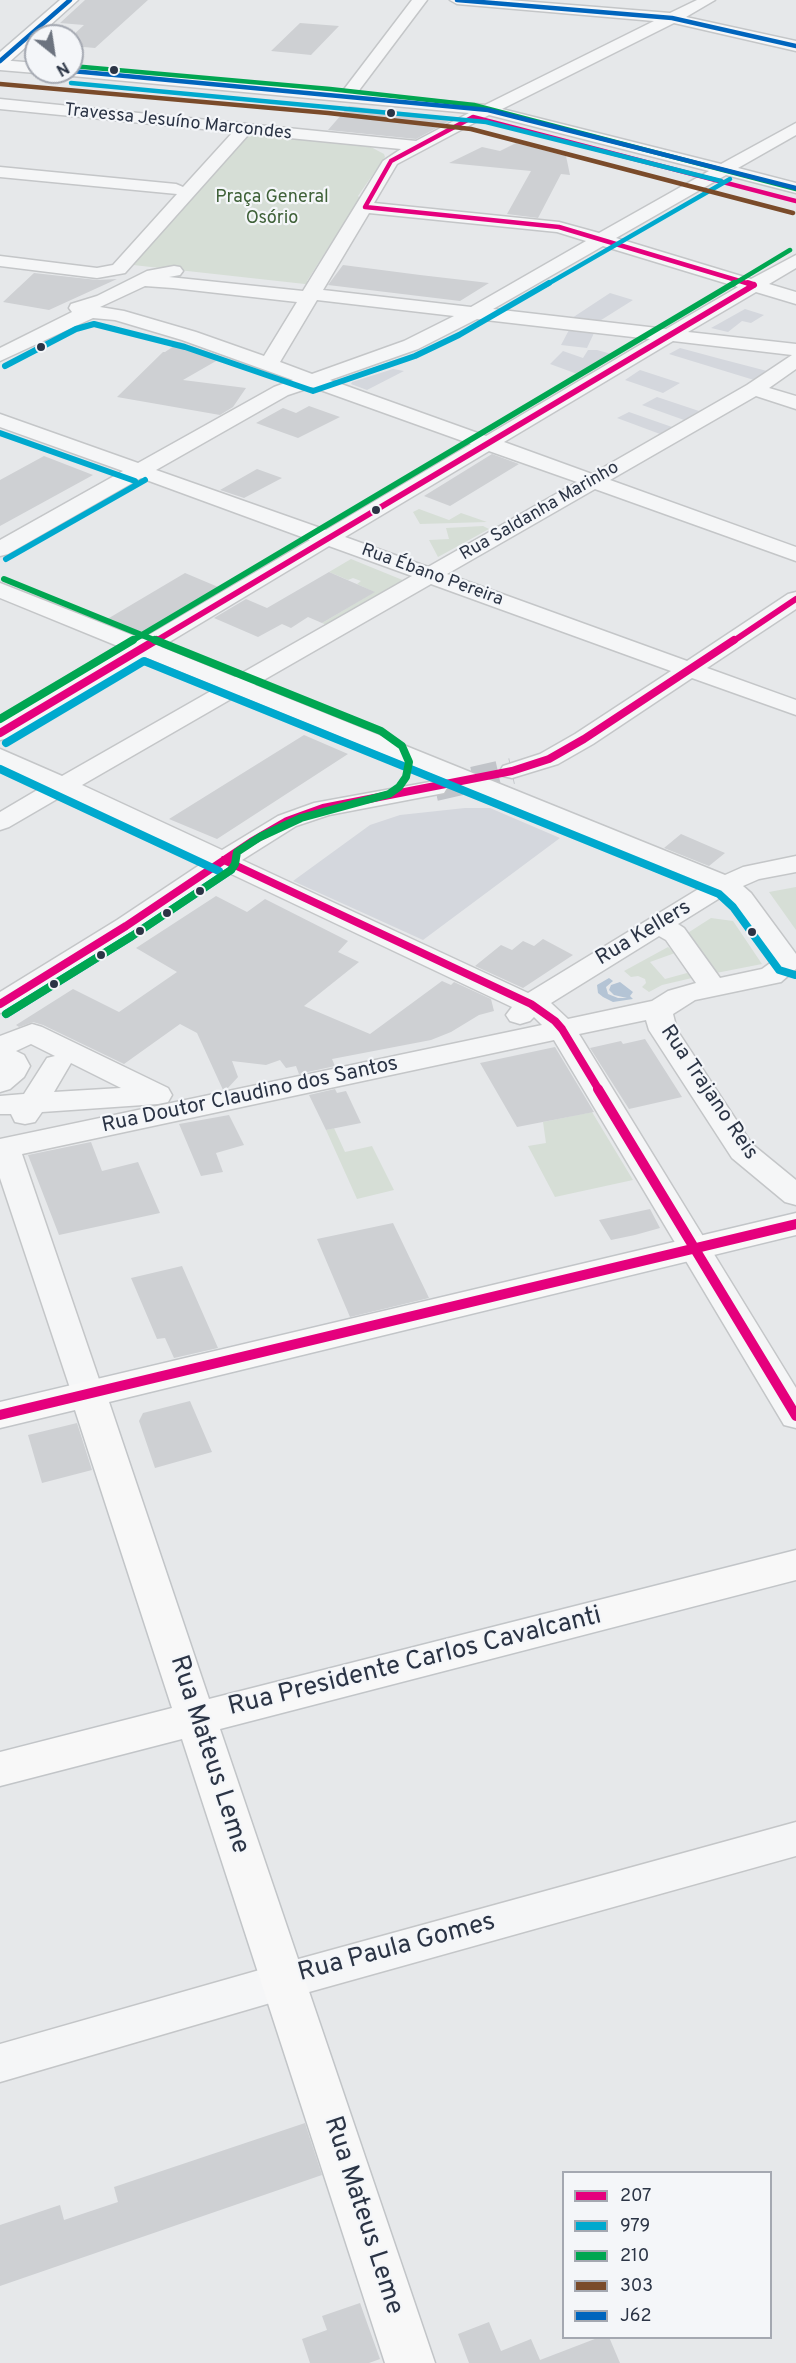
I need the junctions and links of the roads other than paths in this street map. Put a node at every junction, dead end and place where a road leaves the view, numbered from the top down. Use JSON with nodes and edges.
{"nodes":[{"id":1,"x":70,"y":0,"type":"edge"},
{"id":2,"x":420,"y":0,"type":"edge"},
{"id":3,"x":457,"y":0,"type":"edge"},
{"id":4,"x":708,"y":0,"type":"edge"},
{"id":5,"x":672,"y":18,"type":"junction"},
{"id":6,"x":796,"y":46,"type":"edge"},
{"id":7,"x":0,"y":63,"type":"edge"},
{"id":8,"x":24,"y":66,"type":"edge"},
{"id":9,"x":84,"y":72,"type":"edge"},
{"id":10,"x":343,"y":98,"type":"junction"},
{"id":11,"x":0,"y":104,"type":"edge"},
{"id":12,"x":488,"y":110,"type":"junction"},
{"id":13,"x":796,"y":128,"type":"edge"},
{"id":14,"x":244,"y":130,"type":"junction"},
{"id":15,"x":313,"y":133,"type":"dead end"},
{"id":16,"x":355,"y":141,"type":"junction"},
{"id":17,"x":418,"y":146,"type":"junction"},
{"id":18,"x":391,"y":161,"type":"junction"},
{"id":19,"x":724,"y":170,"type":"junction"},
{"id":20,"x":0,"y":171,"type":"edge"},
{"id":21,"x":796,"y":188,"type":"edge"},
{"id":22,"x":176,"y":189,"type":"dead end"},
{"id":23,"x":365,"y":207,"type":"junction"},
{"id":24,"x":602,"y":240,"type":"junction"},
{"id":25,"x":796,"y":260,"type":"edge"},
{"id":26,"x":0,"y":261,"type":"edge"},
{"id":27,"x":174,"y":271,"type":"dead end"},
{"id":28,"x":141,"y":282,"type":"junction"},
{"id":29,"x":754,"y":285,"type":"junction"},
{"id":30,"x":308,"y":295,"type":"junction"},
{"id":31,"x":796,"y":298,"type":"edge"},
{"id":32,"x":475,"y":313,"type":"junction"},
{"id":33,"x":669,"y":335,"type":"junction"},
{"id":34,"x":0,"y":346,"type":"edge"},
{"id":35,"x":796,"y":350,"type":"edge"},
{"id":36,"x":0,"y":355,"type":"edge"},
{"id":37,"x":796,"y":360,"type":"edge"},
{"id":38,"x":269,"y":364,"type":"junction"},
{"id":39,"x":309,"y":379,"type":"junction"},
{"id":40,"x":754,"y":389,"type":"junction"},
{"id":41,"x":796,"y":403,"type":"edge"},
{"id":42,"x":0,"y":420,"type":"edge"},
{"id":43,"x":488,"y":443,"type":"junction"},
{"id":44,"x":139,"y":471,"type":"junction"},
{"id":45,"x":594,"y":482,"type":"junction"},
{"id":46,"x":327,"y":539,"type":"junction"},
{"id":47,"x":0,"y":549,"type":"edge"},
{"id":48,"x":796,"y":554,"type":"edge"},
{"id":49,"x":430,"y":576,"type":"junction"},
{"id":50,"x":0,"y":590,"type":"edge"},
{"id":51,"x":796,"y":599,"type":"edge"},
{"id":52,"x":143,"y":648,"type":"junction"},
{"id":53,"x":690,"y":669,"type":"junction"},
{"id":54,"x":237,"y":686,"type":"junction"},
{"id":55,"x":796,"y":708,"type":"edge"},
{"id":56,"x":0,"y":733,"type":"edge"},
{"id":57,"x":377,"y":742,"type":"junction"},
{"id":58,"x":0,"y":756,"type":"edge"},
{"id":59,"x":512,"y":771,"type":"tunnel mouth"},
{"id":60,"x":64,"y":786,"type":"junction"},
{"id":61,"x":435,"y":788,"type":"tunnel mouth"},
{"id":62,"x":490,"y":788,"type":"junction"},
{"id":63,"x":531,"y":804,"type":"junction"},
{"id":64,"x":0,"y":822,"type":"edge"},
{"id":65,"x":224,"y":860,"type":"junction"},
{"id":66,"x":796,"y":864,"type":"edge"},
{"id":67,"x":725,"y":885,"type":"junction"},
{"id":68,"x":659,"y":924,"type":"junction"},
{"id":69,"x":792,"y":962,"type":"edge"},
{"id":70,"x":713,"y":987,"type":"junction"},
{"id":71,"x":0,"y":1004,"type":"edge"},
{"id":72,"x":531,"y":1004,"type":"junction"},
{"id":73,"x":661,"y":1008,"type":"junction"},
{"id":74,"x":562,"y":1029,"type":"junction"},
{"id":75,"x":495,"y":1044,"type":"junction"},
{"id":76,"x":0,"y":1047,"type":"edge"},
{"id":77,"x":0,"y":1054,"type":"edge"},
{"id":78,"x":0,"y":1083,"type":"edge"},
{"id":79,"x":0,"y":1105,"type":"edge"},
{"id":80,"x":155,"y":1116,"type":"junction"},
{"id":81,"x":2,"y":1149,"type":"edge"},
{"id":82,"x":796,"y":1195,"type":"edge"},
{"id":83,"x":796,"y":1224,"type":"edge"},
{"id":84,"x":694,"y":1249,"type":"junction"},
{"id":85,"x":88,"y":1394,"type":"junction"},
{"id":86,"x":0,"y":1415,"type":"edge"},
{"id":87,"x":796,"y":1416,"type":"edge"},
{"id":88,"x":796,"y":1565,"type":"edge"},
{"id":89,"x":196,"y":1719,"type":"junction"},
{"id":90,"x":0,"y":1769,"type":"edge"},
{"id":91,"x":796,"y":1839,"type":"edge"},
{"id":92,"x":284,"y":1981,"type":"junction"},
{"id":93,"x":0,"y":2063,"type":"edge"},
{"id":94,"x":410,"y":2363,"type":"edge"}],
"edges":[{"from":1,"to":7,"type":"main road"},
{"from":2,"to":10,"type":"street"},
{"from":3,"to":5,"type":"street"},
{"from":4,"to":5,"type":"street"},
{"from":5,"to":6,"type":"street"},
{"from":5,"to":12,"type":"street"},
{"from":7,"to":8,"type":"street"},
{"from":9,"to":10,"type":"street"},
{"from":10,"to":12,"type":"street"},
{"from":10,"to":15,"type":"street"},
{"from":11,"to":14,"type":"street","name":"Travessa Jesuíno Marcondes"},
{"from":12,"to":17,"type":"street"},
{"from":12,"to":19,"type":"street"},
{"from":13,"to":19,"type":"street"},
{"from":14,"to":16,"type":"street","name":"Travessa Jesuíno Marcondes"},
{"from":14,"to":26,"type":"street"},
{"from":16,"to":17,"type":"street","name":"Travessa Jesuíno Marcondes"},
{"from":16,"to":18,"type":"street","name":"Travessa Jesuíno Marcondes"},
{"from":17,"to":18,"type":"street"},
{"from":18,"to":23,"type":"street"},
{"from":19,"to":21,"type":"street"},
{"from":19,"to":24,"type":"street"},
{"from":20,"to":22,"type":"street"},
{"from":23,"to":24,"type":"street"},
{"from":23,"to":30,"type":"street"},
{"from":24,"to":29,"type":"street"},
{"from":24,"to":32,"type":"street"},
{"from":25,"to":29,"type":"street"},
{"from":27,"to":28,"type":"street"},
{"from":28,"to":30,"type":"street"},
{"from":28,"to":34,"type":"street"},
{"from":29,"to":31,"type":"street"},
{"from":29,"to":33,"type":"street"},
{"from":30,"to":32,"type":"street"},
{"from":30,"to":38,"type":"street"},
{"from":32,"to":33,"type":"street"},
{"from":32,"to":39,"type":"street"},
{"from":33,"to":35,"type":"street"},
{"from":33,"to":43,"type":"street"},
{"from":36,"to":38,"type":"street"},
{"from":37,"to":40,"type":"street","name":"Rua Saldanha Marinho"},
{"from":38,"to":39,"type":"street"},
{"from":39,"to":43,"type":"street"},
{"from":39,"to":44,"type":"street"},
{"from":40,"to":41,"type":"street"},
{"from":40,"to":45,"type":"street","name":"Rua Saldanha Marinho"},
{"from":42,"to":44,"type":"street","name":"Rua Ébano Pereira"},
{"from":43,"to":45,"type":"street"},
{"from":43,"to":46,"type":"street"},
{"from":44,"to":46,"type":"street","name":"Rua Ébano Pereira"},
{"from":44,"to":47,"type":"street"},
{"from":45,"to":48,"type":"street"},
{"from":45,"to":49,"type":"street","name":"Rua Saldanha Marinho"},
{"from":46,"to":49,"type":"street","name":"Rua Ébano Pereira"},
{"from":46,"to":52,"type":"street"},
{"from":49,"to":53,"type":"street","name":"Rua Ébano Pereira"},
{"from":49,"to":54,"type":"street","name":"Rua Saldanha Marinho"},
{"from":50,"to":52,"type":"street"},
{"from":51,"to":53,"type":"street"},
{"from":52,"to":54,"type":"street"},
{"from":52,"to":56,"type":"street"},
{"from":53,"to":55,"type":"street","name":"Rua Ébano Pereira"},
{"from":53,"to":59,"type":"street"},
{"from":53,"to":62,"type":"street"},
{"from":53,"to":63,"type":"street"},
{"from":54,"to":57,"type":"street"},
{"from":54,"to":60,"type":"street","name":"Rua Saldanha Marinho"},
{"from":57,"to":62,"type":"street"},
{"from":57,"to":65,"type":"street"},
{"from":58,"to":60,"type":"street"},
{"from":60,"to":64,"type":"street","name":"Rua Saldanha Marinho"},
{"from":60,"to":65,"type":"street"},
{"from":61,"to":65,"type":"street"},
{"from":62,"to":63,"type":"street"},
{"from":63,"to":67,"type":"street"},
{"from":65,"to":71,"type":"street"},
{"from":65,"to":72,"type":"street"},
{"from":66,"to":67,"type":"street","name":"Rua Kellers"},
{"from":67,"to":68,"type":"street","name":"Rua Kellers"},
{"from":67,"to":69,"type":"street"},
{"from":68,"to":70,"type":"street"},
{"from":68,"to":72,"type":"street","name":"Rua Kellers"},
{"from":69,"to":70,"type":"street","name":"Rua Doutor Claudino dos Santos"},
{"from":70,"to":73,"type":"street","name":"Rua Doutor Claudino dos Santos"},
{"from":72,"to":74,"type":"street"},
{"from":72,"to":75,"type":"street"},
{"from":73,"to":74,"type":"street","name":"Rua Doutor Claudino dos Santos"},
{"from":73,"to":82,"type":"street","name":"Rua Trajano Reis"},
{"from":74,"to":75,"type":"street","name":"Rua Doutor Claudino dos Santos"},
{"from":74,"to":84,"type":"street"},
{"from":75,"to":80,"type":"street","name":"Rua Doutor Claudino dos Santos"},
{"from":76,"to":79,"type":"street"},
{"from":77,"to":78,"type":"street"},
{"from":80,"to":81,"type":"street","name":"Rua Doutor Claudino dos Santos"},
{"from":80,"to":81,"type":"street"},
{"from":81,"to":85,"type":"street","name":"Rua Mateus Leme"},
{"from":83,"to":84,"type":"main road"},
{"from":84,"to":85,"type":"main road"},
{"from":84,"to":87,"type":"street"},
{"from":85,"to":86,"type":"main road"},
{"from":85,"to":89,"type":"main road","name":"Rua Mateus Leme"},
{"from":88,"to":89,"type":"main road","name":"Rua Presidente Carlos Cavalcanti"},
{"from":89,"to":90,"type":"main road","name":"Rua Presidente Carlos Cavalcanti"},
{"from":89,"to":92,"type":"main road","name":"Rua Mateus Leme"},
{"from":91,"to":92,"type":"street","name":"Rua Paula Gomes"},
{"from":92,"to":93,"type":"street","name":"Rua Paula Gomes"},
{"from":92,"to":94,"type":"main road","name":"Rua Mateus Leme"}]}
